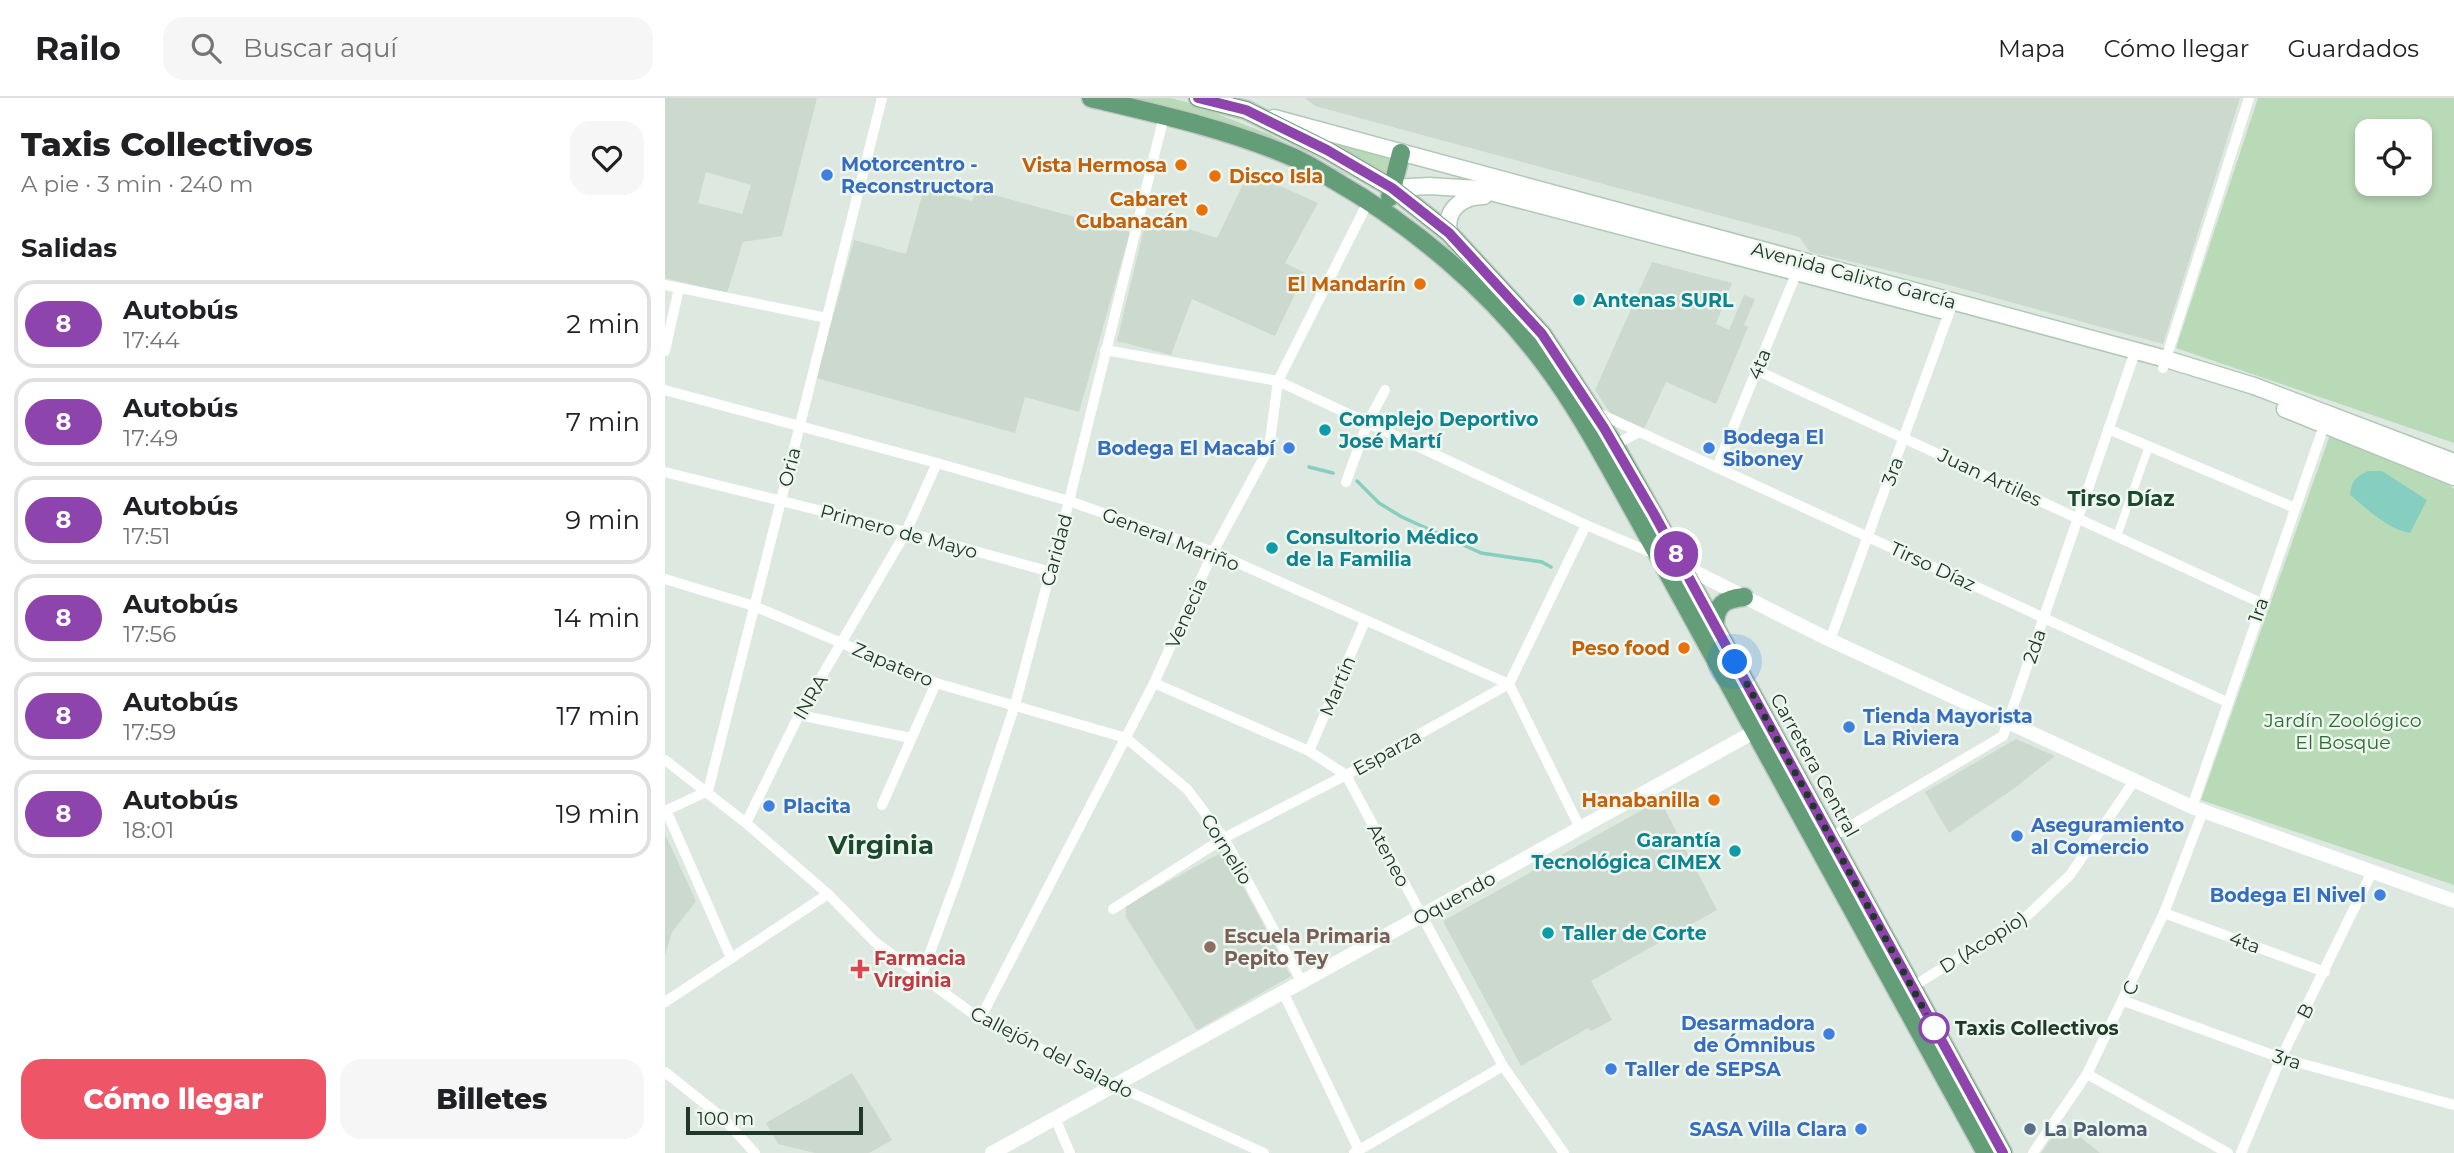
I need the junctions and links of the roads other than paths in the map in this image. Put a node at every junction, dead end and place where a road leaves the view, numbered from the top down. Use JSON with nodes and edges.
{"nodes":[{"id":1,"x":882,"y":98,"type":"edge"},
{"id":2,"x":1091,"y":98,"type":"edge"},
{"id":3,"x":1198,"y":98,"type":"edge"},
{"id":4,"x":2249,"y":98,"type":"edge"},
{"id":5,"x":1246,"y":110,"type":"junction"},
{"id":6,"x":1164,"y":116,"type":"junction"},
{"id":7,"x":1402,"y":153,"type":"junction"},
{"id":8,"x":1293,"y":157,"type":"junction"},
{"id":9,"x":1392,"y":188,"type":"junction"},
{"id":10,"x":1504,"y":196,"type":"junction"},
{"id":11,"x":1369,"y":200,"type":"junction"},
{"id":12,"x":1392,"y":216,"type":"junction"},
{"id":13,"x":1449,"y":233,"type":"junction"},
{"id":14,"x":1469,"y":253,"type":"junction"},
{"id":15,"x":1454,"y":267,"type":"junction"},
{"id":16,"x":1798,"y":267,"type":"junction"},
{"id":17,"x":665,"y":285,"type":"edge"},
{"id":18,"x":679,"y":288,"type":"junction"},
{"id":19,"x":1951,"y":307,"type":"junction"},
{"id":20,"x":827,"y":318,"type":"junction"},
{"id":21,"x":1536,"y":339,"type":"junction"},
{"id":22,"x":1105,"y":350,"type":"junction"},
{"id":23,"x":665,"y":351,"type":"edge"},
{"id":24,"x":2133,"y":356,"type":"junction"},
{"id":25,"x":2164,"y":364,"type":"junction"},
{"id":26,"x":1756,"y":370,"type":"junction"},
{"id":27,"x":1278,"y":381,"type":"junction"},
{"id":28,"x":665,"y":390,"type":"edge"},
{"id":29,"x":1385,"y":390,"type":"dead end"},
{"id":30,"x":1594,"y":411,"type":"junction"},
{"id":31,"x":2326,"y":420,"type":"junction"},
{"id":32,"x":1368,"y":422,"type":"junction"},
{"id":33,"x":799,"y":428,"type":"junction"},
{"id":34,"x":2108,"y":429,"type":"junction"},
{"id":35,"x":1639,"y":432,"type":"junction"},
{"id":36,"x":1904,"y":438,"type":"junction"},
{"id":37,"x":2149,"y":446,"type":"junction"},
{"id":38,"x":1608,"y":449,"type":"junction"},
{"id":39,"x":2454,"y":462,"type":"edge"},
{"id":40,"x":937,"y":463,"type":"junction"},
{"id":41,"x":1717,"y":467,"type":"junction"},
{"id":42,"x":665,"y":472,"type":"edge"},
{"id":43,"x":2454,"y":477,"type":"edge"},
{"id":44,"x":1346,"y":482,"type":"dead end"},
{"id":45,"x":781,"y":500,"type":"junction"},
{"id":46,"x":1069,"y":501,"type":"junction"},
{"id":47,"x":2295,"y":508,"type":"junction"},
{"id":48,"x":1647,"y":518,"type":"junction"},
{"id":49,"x":2078,"y":518,"type":"junction"},
{"id":50,"x":1585,"y":525,"type":"junction"},
{"id":51,"x":906,"y":532,"type":"junction"},
{"id":52,"x":2117,"y":536,"type":"junction"},
{"id":53,"x":1868,"y":537,"type":"junction"},
{"id":54,"x":1617,"y":538,"type":"junction"},
{"id":55,"x":1213,"y":552,"type":"junction"},
{"id":56,"x":1659,"y":556,"type":"junction"},
{"id":57,"x":1683,"y":566,"type":"junction"},
{"id":58,"x":1051,"y":572,"type":"junction"},
{"id":59,"x":665,"y":579,"type":"edge"},
{"id":60,"x":1744,"y":597,"type":"junction"},
{"id":61,"x":2261,"y":603,"type":"junction"},
{"id":62,"x":754,"y":606,"type":"junction"},
{"id":63,"x":2044,"y":617,"type":"junction"},
{"id":64,"x":1365,"y":621,"type":"junction"},
{"id":65,"x":1709,"y":631,"type":"junction"},
{"id":66,"x":1830,"y":640,"type":"junction"},
{"id":67,"x":842,"y":642,"type":"junction"},
{"id":68,"x":936,"y":682,"type":"junction"},
{"id":69,"x":1154,"y":683,"type":"junction"},
{"id":70,"x":1509,"y":684,"type":"junction"},
{"id":71,"x":2227,"y":702,"type":"junction"},
{"id":72,"x":1015,"y":705,"type":"junction"},
{"id":73,"x":799,"y":715,"type":"junction"},
{"id":74,"x":2008,"y":723,"type":"junction"},
{"id":75,"x":1762,"y":727,"type":"junction"},
{"id":76,"x":911,"y":738,"type":"junction"},
{"id":77,"x":1126,"y":738,"type":"junction"},
{"id":78,"x":1310,"y":751,"type":"junction"},
{"id":79,"x":665,"y":760,"type":"edge"},
{"id":80,"x":1346,"y":775,"type":"junction"},
{"id":81,"x":2134,"y":781,"type":"junction"},
{"id":82,"x":708,"y":791,"type":"junction"},
{"id":83,"x":882,"y":805,"type":"dead end"},
{"id":84,"x":2197,"y":809,"type":"junction"},
{"id":85,"x":666,"y":810,"type":"edge"},
{"id":86,"x":746,"y":822,"type":"junction"},
{"id":87,"x":1580,"y":828,"type":"junction"},
{"id":88,"x":1224,"y":838,"type":"junction"},
{"id":89,"x":1824,"y":841,"type":"junction"},
{"id":90,"x":2372,"y":872,"type":"junction"},
{"id":91,"x":828,"y":894,"type":"junction"},
{"id":92,"x":2454,"y":901,"type":"edge"},
{"id":93,"x":1113,"y":909,"type":"dead end"},
{"id":94,"x":2164,"y":913,"type":"junction"},
{"id":95,"x":1421,"y":916,"type":"junction"},
{"id":96,"x":731,"y":958,"type":"junction"},
{"id":97,"x":2325,"y":972,"type":"junction"},
{"id":98,"x":921,"y":977,"type":"junction"},
{"id":99,"x":1302,"y":982,"type":"junction"},
{"id":100,"x":1905,"y":991,"type":"junction"},
{"id":101,"x":1283,"y":992,"type":"junction"},
{"id":102,"x":2124,"y":1001,"type":"junction"},
{"id":103,"x":665,"y":1002,"type":"edge"},
{"id":104,"x":980,"y":1019,"type":"junction"},
{"id":105,"x":2281,"y":1058,"type":"junction"},
{"id":106,"x":1503,"y":1066,"type":"junction"},
{"id":107,"x":665,"y":1072,"type":"edge"},
{"id":108,"x":2087,"y":1074,"type":"junction"},
{"id":109,"x":1115,"y":1085,"type":"junction"},
{"id":110,"x":2454,"y":1105,"type":"edge"},
{"id":111,"x":1055,"y":1118,"type":"junction"},
{"id":112,"x":1356,"y":1152,"type":"edge"},
{"id":113,"x":755,"y":1153,"type":"edge"},
{"id":114,"x":992,"y":1153,"type":"edge"},
{"id":115,"x":1070,"y":1153,"type":"edge"},
{"id":116,"x":1264,"y":1153,"type":"edge"},
{"id":117,"x":1564,"y":1153,"type":"edge"},
{"id":118,"x":1986,"y":1153,"type":"edge"},
{"id":119,"x":2003,"y":1153,"type":"edge"},
{"id":120,"x":2033,"y":1153,"type":"edge"},
{"id":121,"x":2228,"y":1153,"type":"edge"},
{"id":122,"x":2241,"y":1153,"type":"edge"}],
"edges":[{"from":1,"to":20,"type":"street","name":"Oria"},
{"from":2,"to":6,"type":"main road","name":"Carretera Central"},
{"from":3,"to":5,"type":"main road","name":"Carretera Central"},
{"from":4,"to":25,"type":"street"},
{"from":5,"to":7,"type":"main road","name":"Avenida Calixto García"},
{"from":5,"to":9,"type":"main road","name":"Carretera Central"},
{"from":6,"to":8,"type":"main road","name":"Carretera Central"},
{"from":6,"to":22,"type":"street","name":"Caridad"},
{"from":7,"to":9,"type":"main road"},
{"from":7,"to":16,"type":"main road","name":"Avenida Calixto García"},
{"from":8,"to":9,"type":"main road"},
{"from":8,"to":11,"type":"main road","name":"Carretera Central"},
{"from":9,"to":10,"type":"main road","name":"Avenida Calixto García"},
{"from":9,"to":12,"type":"main road"},
{"from":9,"to":13,"type":"main road","name":"Carretera Central"},
{"from":10,"to":13,"type":"main road"},
{"from":10,"to":16,"type":"main road","name":"Avenida Calixto García"},
{"from":11,"to":12,"type":"main road","name":"Carretera Central"},
{"from":11,"to":27,"type":"street","name":"Venecia"},
{"from":12,"to":15,"type":"main road","name":"Carretera Central"},
{"from":13,"to":14,"type":"main road","name":"Carretera Central"},
{"from":14,"to":15,"type":"main road"},
{"from":14,"to":21,"type":"main road","name":"Carretera Central"},
{"from":15,"to":21,"type":"main road","name":"Carretera Central"},
{"from":16,"to":19,"type":"main road","name":"Avenida Calixto García"},
{"from":16,"to":26,"type":"street","name":"4ta"},
{"from":17,"to":18,"type":"street"},
{"from":18,"to":20,"type":"street"},
{"from":18,"to":23,"type":"street"},
{"from":19,"to":24,"type":"main road","name":"Avenida Calixto García"},
{"from":19,"to":36,"type":"street","name":"3ra"},
{"from":20,"to":33,"type":"street","name":"Oria"},
{"from":21,"to":30,"type":"main road","name":"Carretera Central"},
{"from":21,"to":38,"type":"main road","name":"Carretera Central"},
{"from":22,"to":27,"type":"street"},
{"from":22,"to":46,"type":"street","name":"Caridad"},
{"from":24,"to":25,"type":"main road","name":"Avenida Calixto García"},
{"from":24,"to":34,"type":"street","name":"2da"},
{"from":25,"to":31,"type":"main road","name":"Avenida Calixto García"},
{"from":26,"to":36,"type":"street","name":"Juan Artiles"},
{"from":26,"to":41,"type":"street","name":"4ta"},
{"from":27,"to":32,"type":"street"},
{"from":27,"to":55,"type":"street","name":"Venecia"},
{"from":28,"to":33,"type":"street","name":"General Mariño"},
{"from":29,"to":32,"type":"street"},
{"from":30,"to":35,"type":"street","name":"Tirso Díaz"},
{"from":30,"to":38,"type":"main road","name":"Carretera Central"},
{"from":31,"to":39,"type":"main road","name":"Avenida Calixto García"},
{"from":31,"to":43,"type":"main road","name":"Avenida Calixto García"},
{"from":31,"to":47,"type":"street","name":"1ra"},
{"from":32,"to":44,"type":"street"},
{"from":32,"to":50,"type":"street"},
{"from":33,"to":40,"type":"street","name":"General Mariño"},
{"from":33,"to":45,"type":"street","name":"Oria"},
{"from":34,"to":37,"type":"street"},
{"from":34,"to":49,"type":"street","name":"2da"},
{"from":35,"to":38,"type":"street"},
{"from":35,"to":41,"type":"street","name":"Tirso Díaz"},
{"from":36,"to":49,"type":"street","name":"Juan Artiles"},
{"from":36,"to":53,"type":"street","name":"3ra"},
{"from":37,"to":47,"type":"street"},
{"from":37,"to":52,"type":"street"},
{"from":38,"to":48,"type":"main road","name":"Carretera Central"},
{"from":40,"to":46,"type":"street","name":"General Mariño"},
{"from":40,"to":51,"type":"street","name":"INRA"},
{"from":41,"to":53,"type":"street","name":"Tirso Díaz"},
{"from":42,"to":45,"type":"street","name":"Primero de Mayo"},
{"from":45,"to":51,"type":"street","name":"Primero de Mayo"},
{"from":45,"to":62,"type":"street","name":"Oria"},
{"from":46,"to":55,"type":"street","name":"General Mariño"},
{"from":46,"to":58,"type":"street","name":"Caridad"},
{"from":47,"to":61,"type":"street","name":"1ra"},
{"from":48,"to":54,"type":"street"},
{"from":48,"to":56,"type":"main road","name":"Carretera Central"},
{"from":48,"to":57,"type":"main road","name":"Carretera Central"},
{"from":49,"to":52,"type":"street","name":"Juan Artiles"},
{"from":49,"to":63,"type":"street","name":"2da"},
{"from":50,"to":54,"type":"street"},
{"from":50,"to":70,"type":"street"},
{"from":51,"to":58,"type":"street","name":"Primero de Mayo"},
{"from":51,"to":67,"type":"street","name":"INRA"},
{"from":52,"to":61,"type":"street","name":"Juan Artiles"},
{"from":53,"to":63,"type":"street","name":"Tirso Díaz"},
{"from":53,"to":66,"type":"street","name":"3ra"},
{"from":54,"to":56,"type":"street"},
{"from":55,"to":64,"type":"street","name":"General Mariño"},
{"from":55,"to":69,"type":"street","name":"Venecia"},
{"from":56,"to":57,"type":"street"},
{"from":56,"to":65,"type":"main road","name":"Carretera Central"},
{"from":57,"to":60,"type":"street"},
{"from":57,"to":65,"type":"main road","name":"Carretera Central"},
{"from":58,"to":72,"type":"street","name":"Caridad"},
{"from":59,"to":62,"type":"street","name":"Zapatero"},
{"from":60,"to":65,"type":"main road"},
{"from":60,"to":66,"type":"street"},
{"from":61,"to":71,"type":"street","name":"1ra"},
{"from":62,"to":67,"type":"street","name":"Zapatero"},
{"from":62,"to":82,"type":"street","name":"Oria"},
{"from":63,"to":71,"type":"street","name":"Tirso Díaz"},
{"from":63,"to":74,"type":"street","name":"2da"},
{"from":64,"to":70,"type":"street","name":"General Mariño"},
{"from":64,"to":78,"type":"street","name":"Martín"},
{"from":65,"to":75,"type":"main road","name":"Carretera Central"},
{"from":66,"to":74,"type":"street"},
{"from":67,"to":68,"type":"street","name":"Zapatero"},
{"from":67,"to":73,"type":"street","name":"INRA"},
{"from":68,"to":72,"type":"street","name":"Zapatero"},
{"from":68,"to":76,"type":"street"},
{"from":69,"to":77,"type":"street","name":"Venecia"},
{"from":69,"to":78,"type":"street","name":"Ateneo"},
{"from":70,"to":80,"type":"street","name":"Esparza"},
{"from":70,"to":87,"type":"street"},
{"from":71,"to":84,"type":"street","name":"1ra"},
{"from":72,"to":77,"type":"street","name":"Zapatero"},
{"from":72,"to":98,"type":"street","name":"Caridad"},
{"from":73,"to":76,"type":"street"},
{"from":73,"to":86,"type":"street","name":"INRA"},
{"from":74,"to":81,"type":"street"},
{"from":74,"to":89,"type":"street","name":"2da"},
{"from":75,"to":87,"type":"street","name":"Oquendo"},
{"from":75,"to":89,"type":"main road","name":"Carretera Central"},
{"from":76,"to":83,"type":"street"},
{"from":77,"to":88,"type":"street","name":"Cornelio"},
{"from":77,"to":104,"type":"street","name":"Venecia"},
{"from":78,"to":80,"type":"street","name":"Ateneo"},
{"from":79,"to":82,"type":"street","name":"Callejón del Salado"},
{"from":80,"to":88,"type":"street","name":"Esparza"},
{"from":80,"to":95,"type":"street","name":"Ateneo"},
{"from":81,"to":84,"type":"street"},
{"from":81,"to":100,"type":"street","name":"D (Acopio)"},
{"from":82,"to":85,"type":"street"},
{"from":82,"to":86,"type":"street","name":"Callejón del Salado"},
{"from":84,"to":90,"type":"street"},
{"from":84,"to":94,"type":"street","name":"C"},
{"from":85,"to":96,"type":"street"},
{"from":86,"to":91,"type":"street","name":"Callejón del Salado"},
{"from":87,"to":95,"type":"street","name":"Oquendo"},
{"from":88,"to":93,"type":"street","name":"Esparza"},
{"from":88,"to":99,"type":"street","name":"Cornelio"},
{"from":89,"to":100,"type":"main road","name":"Carretera Central"},
{"from":90,"to":92,"type":"street"},
{"from":90,"to":97,"type":"street","name":"B"},
{"from":91,"to":96,"type":"street"},
{"from":91,"to":98,"type":"street","name":"Callejón del Salado"},
{"from":94,"to":97,"type":"street","name":"4ta"},
{"from":94,"to":102,"type":"street","name":"C"},
{"from":95,"to":99,"type":"street","name":"Oquendo"},
{"from":95,"to":106,"type":"street","name":"Ateneo"},
{"from":96,"to":103,"type":"street"},
{"from":97,"to":105,"type":"street","name":"B"},
{"from":98,"to":104,"type":"street","name":"Callejón del Salado"},
{"from":99,"to":101,"type":"street","name":"Oquendo"},
{"from":100,"to":118,"type":"main road","name":"Carretera Central"},
{"from":100,"to":119,"type":"main road","name":"Carretera Central"},
{"from":101,"to":109,"type":"street","name":"Oquendo"},
{"from":101,"to":112,"type":"street"},
{"from":102,"to":105,"type":"street","name":"3ra"},
{"from":102,"to":108,"type":"street","name":"C"},
{"from":104,"to":109,"type":"street","name":"Callejón del Salado"},
{"from":105,"to":110,"type":"street","name":"3ra"},
{"from":105,"to":122,"type":"street","name":"B"},
{"from":106,"to":112,"type":"street"},
{"from":106,"to":117,"type":"street","name":"Ateneo"},
{"from":107,"to":113,"type":"street"},
{"from":108,"to":120,"type":"street","name":"C"},
{"from":108,"to":121,"type":"street"},
{"from":109,"to":111,"type":"street","name":"Oquendo"},
{"from":109,"to":116,"type":"street","name":"Callejón del Salado"},
{"from":111,"to":114,"type":"street","name":"Oquendo"},
{"from":111,"to":115,"type":"street"}]}
